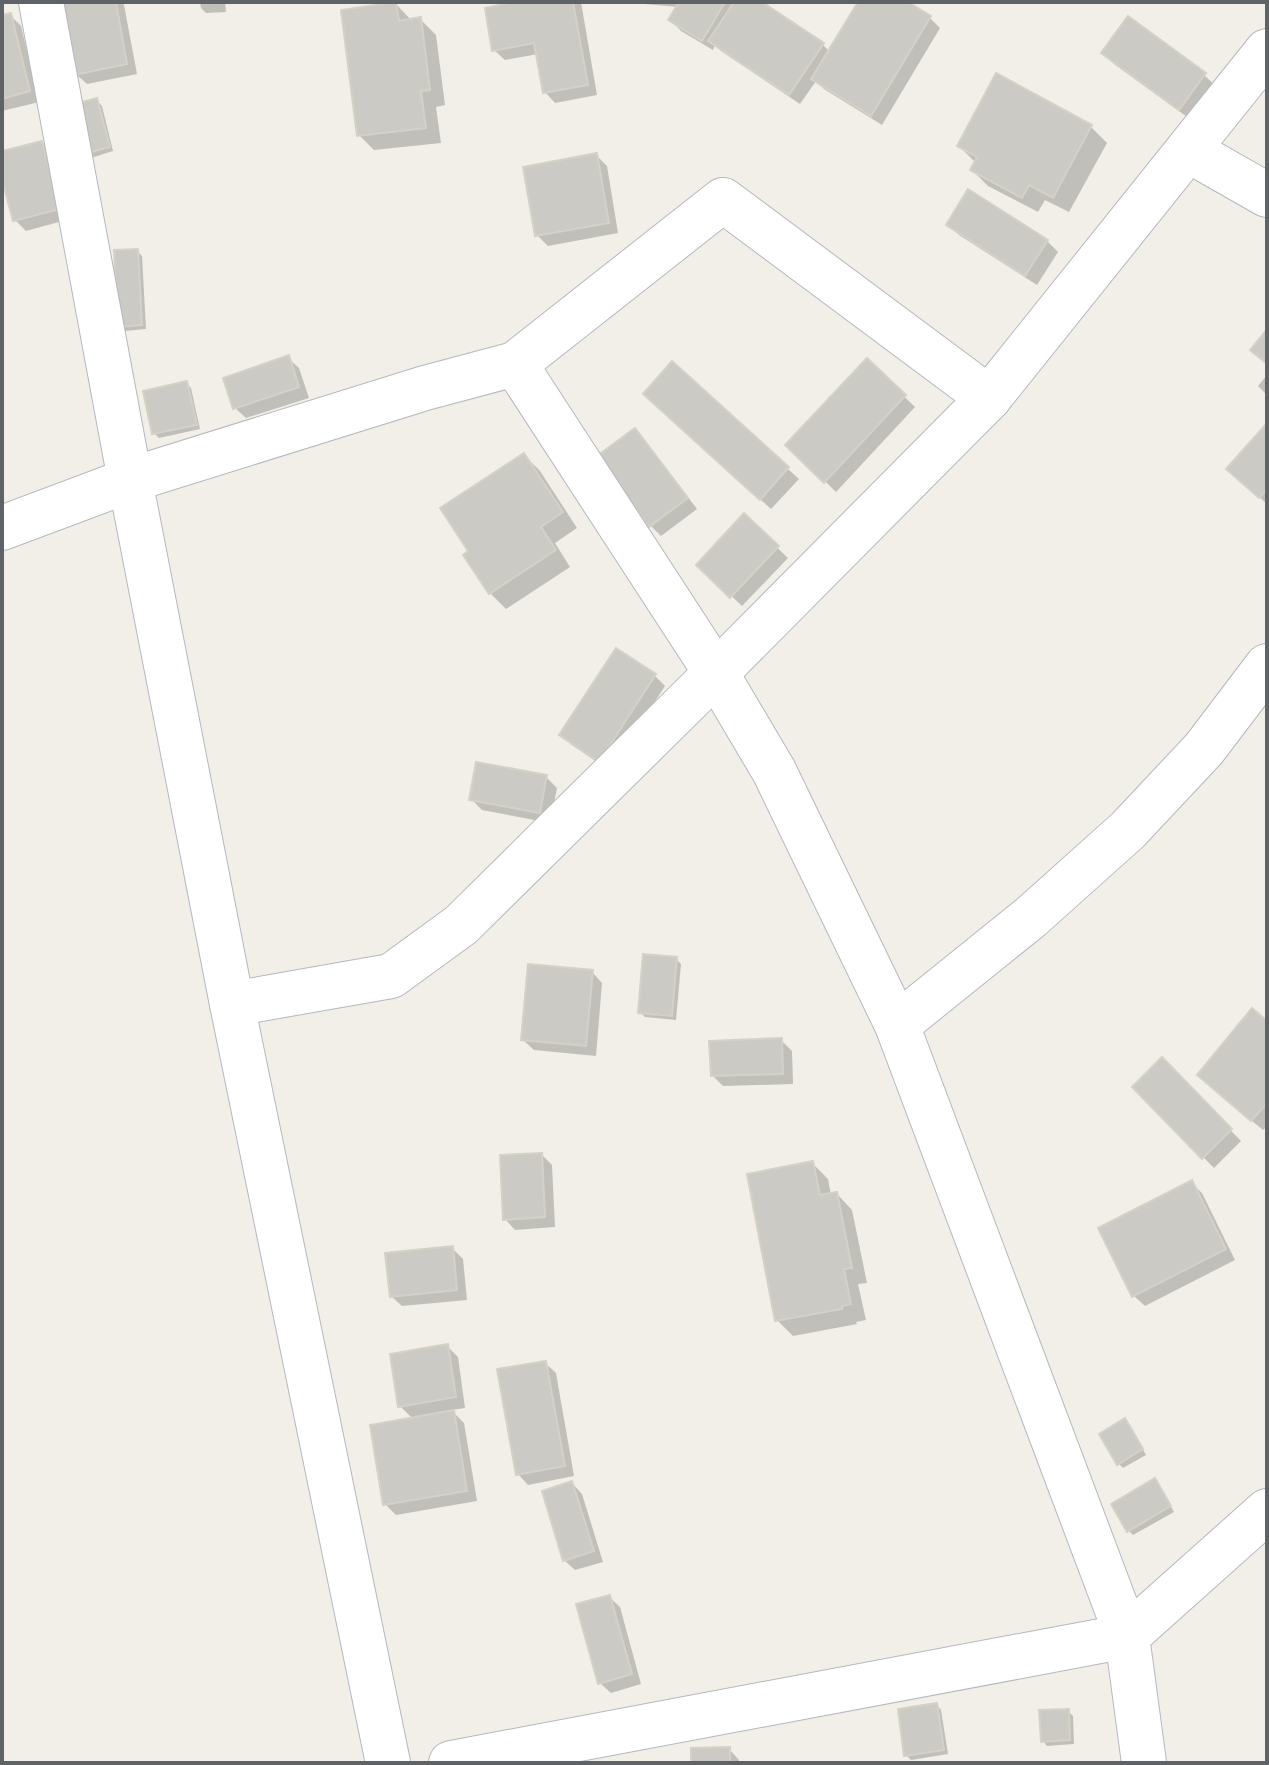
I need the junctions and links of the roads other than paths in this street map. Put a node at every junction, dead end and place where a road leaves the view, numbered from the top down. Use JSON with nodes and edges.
{"nodes":[{"id":1,"x":41,"y":2,"type":"edge"},
{"id":2,"x":1267,"y":51,"type":"edge"},
{"id":3,"x":1188,"y":150,"type":"junction"},
{"id":4,"x":1267,"y":195,"type":"edge"},
{"id":5,"x":515,"y":364,"type":"junction"},
{"id":6,"x":989,"y":398,"type":"junction"},
{"id":7,"x":130,"y":480,"type":"junction"},
{"id":8,"x":2,"y":528,"type":"edge"},
{"id":9,"x":1267,"y":666,"type":"edge"},
{"id":10,"x":716,"y":673,"type":"junction"},
{"id":11,"x":232,"y":1004,"type":"junction"},
{"id":12,"x":897,"y":1025,"type":"junction"},
{"id":13,"x":1267,"y":1511,"type":"edge"},
{"id":14,"x":1127,"y":1636,"type":"junction"},
{"id":15,"x":388,"y":1763,"type":"edge"},
{"id":16,"x":451,"y":1763,"type":"edge"},
{"id":17,"x":1144,"y":1763,"type":"edge"}],
"edges":[{"from":1,"to":7,"type":"street"},
{"from":2,"to":3,"type":"street"},
{"from":3,"to":4,"type":"street"},
{"from":3,"to":6,"type":"street"},
{"from":5,"to":6,"type":"street"},
{"from":5,"to":7,"type":"street"},
{"from":5,"to":10,"type":"street"},
{"from":6,"to":10,"type":"street"},
{"from":7,"to":8,"type":"street"},
{"from":7,"to":11,"type":"street"},
{"from":9,"to":12,"type":"street"},
{"from":10,"to":11,"type":"street"},
{"from":10,"to":12,"type":"street"},
{"from":11,"to":15,"type":"street"},
{"from":12,"to":14,"type":"street"},
{"from":13,"to":14,"type":"street"},
{"from":14,"to":16,"type":"street"},
{"from":14,"to":17,"type":"street"}]}
